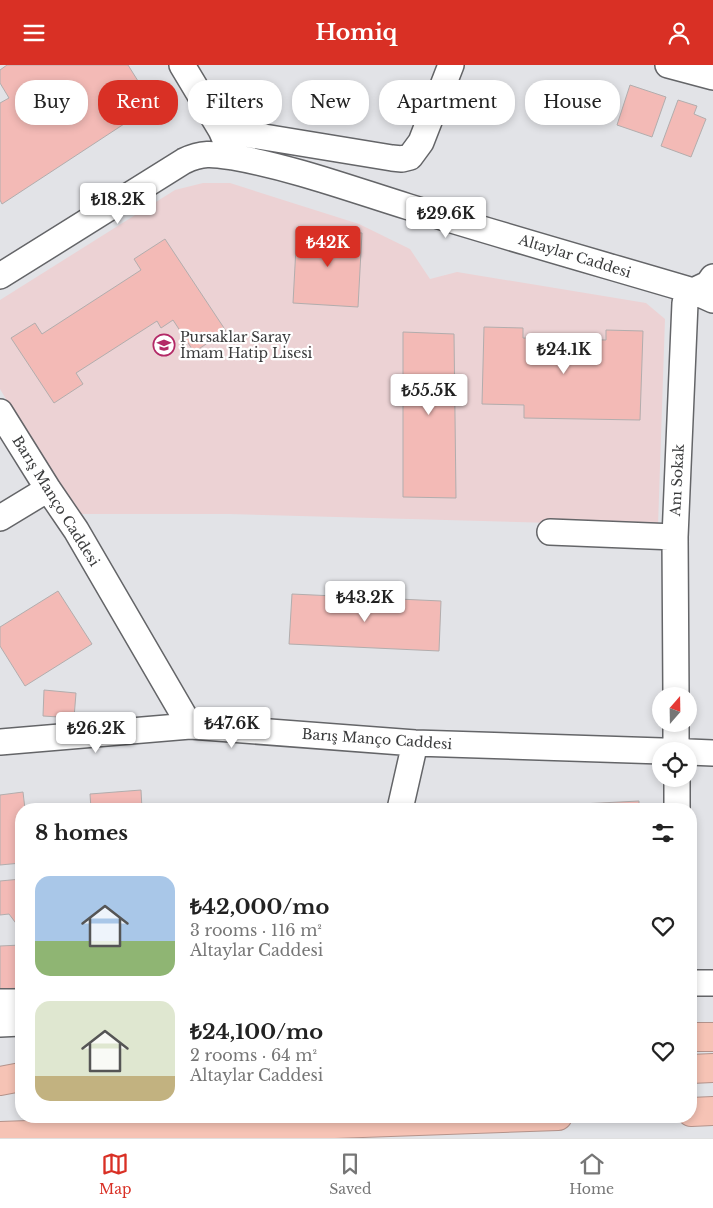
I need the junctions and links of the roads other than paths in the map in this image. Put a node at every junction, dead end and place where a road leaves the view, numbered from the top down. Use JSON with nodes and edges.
{"nodes":[{"id":1,"x":182,"y":65,"type":"edge"},
{"id":2,"x":451,"y":65,"type":"edge"},
{"id":3,"x":668,"y":65,"type":"edge"},
{"id":4,"x":713,"y":77,"type":"edge"},
{"id":5,"x":221,"y":130,"type":"junction"},
{"id":6,"x":234,"y":157,"type":"junction"},
{"id":7,"x":0,"y":275,"type":"edge"},
{"id":8,"x":713,"y":277,"type":"edge"},
{"id":9,"x":703,"y":296,"type":"edge"},
{"id":10,"x":0,"y":411,"type":"edge"},
{"id":11,"x":48,"y":489,"type":"junction"},
{"id":12,"x":0,"y":518,"type":"edge"},
{"id":13,"x":550,"y":532,"type":"dead end"},
{"id":14,"x":675,"y":537,"type":"junction"},
{"id":15,"x":676,"y":687,"type":"edge"},
{"id":16,"x":190,"y":726,"type":"junction"},
{"id":17,"x":0,"y":742,"type":"edge"},
{"id":18,"x":415,"y":743,"type":"junction"},
{"id":19,"x":652,"y":751,"type":"edge"},
{"id":20,"x":697,"y":752,"type":"edge"},
{"id":21,"x":713,"y":753,"type":"edge"},
{"id":22,"x":677,"y":787,"type":"edge"},
{"id":23,"x":401,"y":803,"type":"edge"},
{"id":24,"x":678,"y":803,"type":"edge"},
{"id":25,"x":697,"y":983,"type":"edge"},
{"id":26,"x":713,"y":983,"type":"edge"},
{"id":27,"x":0,"y":1002,"type":"edge"},
{"id":28,"x":15,"y":1002,"type":"edge"},
{"id":29,"x":15,"y":1023,"type":"edge"},
{"id":30,"x":0,"y":1024,"type":"edge"},
{"id":31,"x":697,"y":1037,"type":"edge"},
{"id":32,"x":713,"y":1037,"type":"edge"},
{"id":33,"x":713,"y":1068,"type":"edge"},
{"id":34,"x":697,"y":1069,"type":"edge"},
{"id":35,"x":15,"y":1078,"type":"edge"},
{"id":36,"x":0,"y":1081,"type":"edge"},
{"id":37,"x":15,"y":1085,"type":"edge"},
{"id":38,"x":0,"y":1086,"type":"edge"},
{"id":39,"x":713,"y":1111,"type":"edge"},
{"id":40,"x":697,"y":1112,"type":"edge"},
{"id":41,"x":352,"y":1123,"type":"edge"},
{"id":42,"x":0,"y":1135,"type":"edge"}],
"edges":[{"from":1,"to":5,"type":"street"},
{"from":2,"to":5,"type":"street"},
{"from":3,"to":4,"type":"street"},
{"from":5,"to":6,"type":"street"},
{"from":6,"to":7,"type":"street","name":"Altaylar Caddesi"},
{"from":6,"to":9,"type":"street","name":"Altaylar Caddesi"},
{"from":8,"to":9,"type":"street"},
{"from":9,"to":14,"type":"street","name":"Anı Sokak"},
{"from":10,"to":11,"type":"street","name":"Barış Manço Caddesi"},
{"from":11,"to":12,"type":"street"},
{"from":11,"to":16,"type":"street","name":"Barış Manço Caddesi"},
{"from":13,"to":14,"type":"street"},
{"from":14,"to":15,"type":"street","name":"Anı Sokak"},
{"from":16,"to":17,"type":"street"},
{"from":16,"to":18,"type":"street","name":"Barış Manço Caddesi"},
{"from":18,"to":19,"type":"street","name":"Barış Manço Caddesi"},
{"from":18,"to":23,"type":"street"},
{"from":20,"to":21,"type":"street"},
{"from":22,"to":24,"type":"street"},
{"from":25,"to":26,"type":"street"},
{"from":27,"to":28,"type":"street"},
{"from":29,"to":30,"type":"street"},
{"from":31,"to":32,"type":"highway"},
{"from":33,"to":34,"type":"highway"},
{"from":35,"to":36,"type":"highway"},
{"from":37,"to":38,"type":"highway"},
{"from":39,"to":40,"type":"highway"},
{"from":41,"to":42,"type":"highway"}]}
